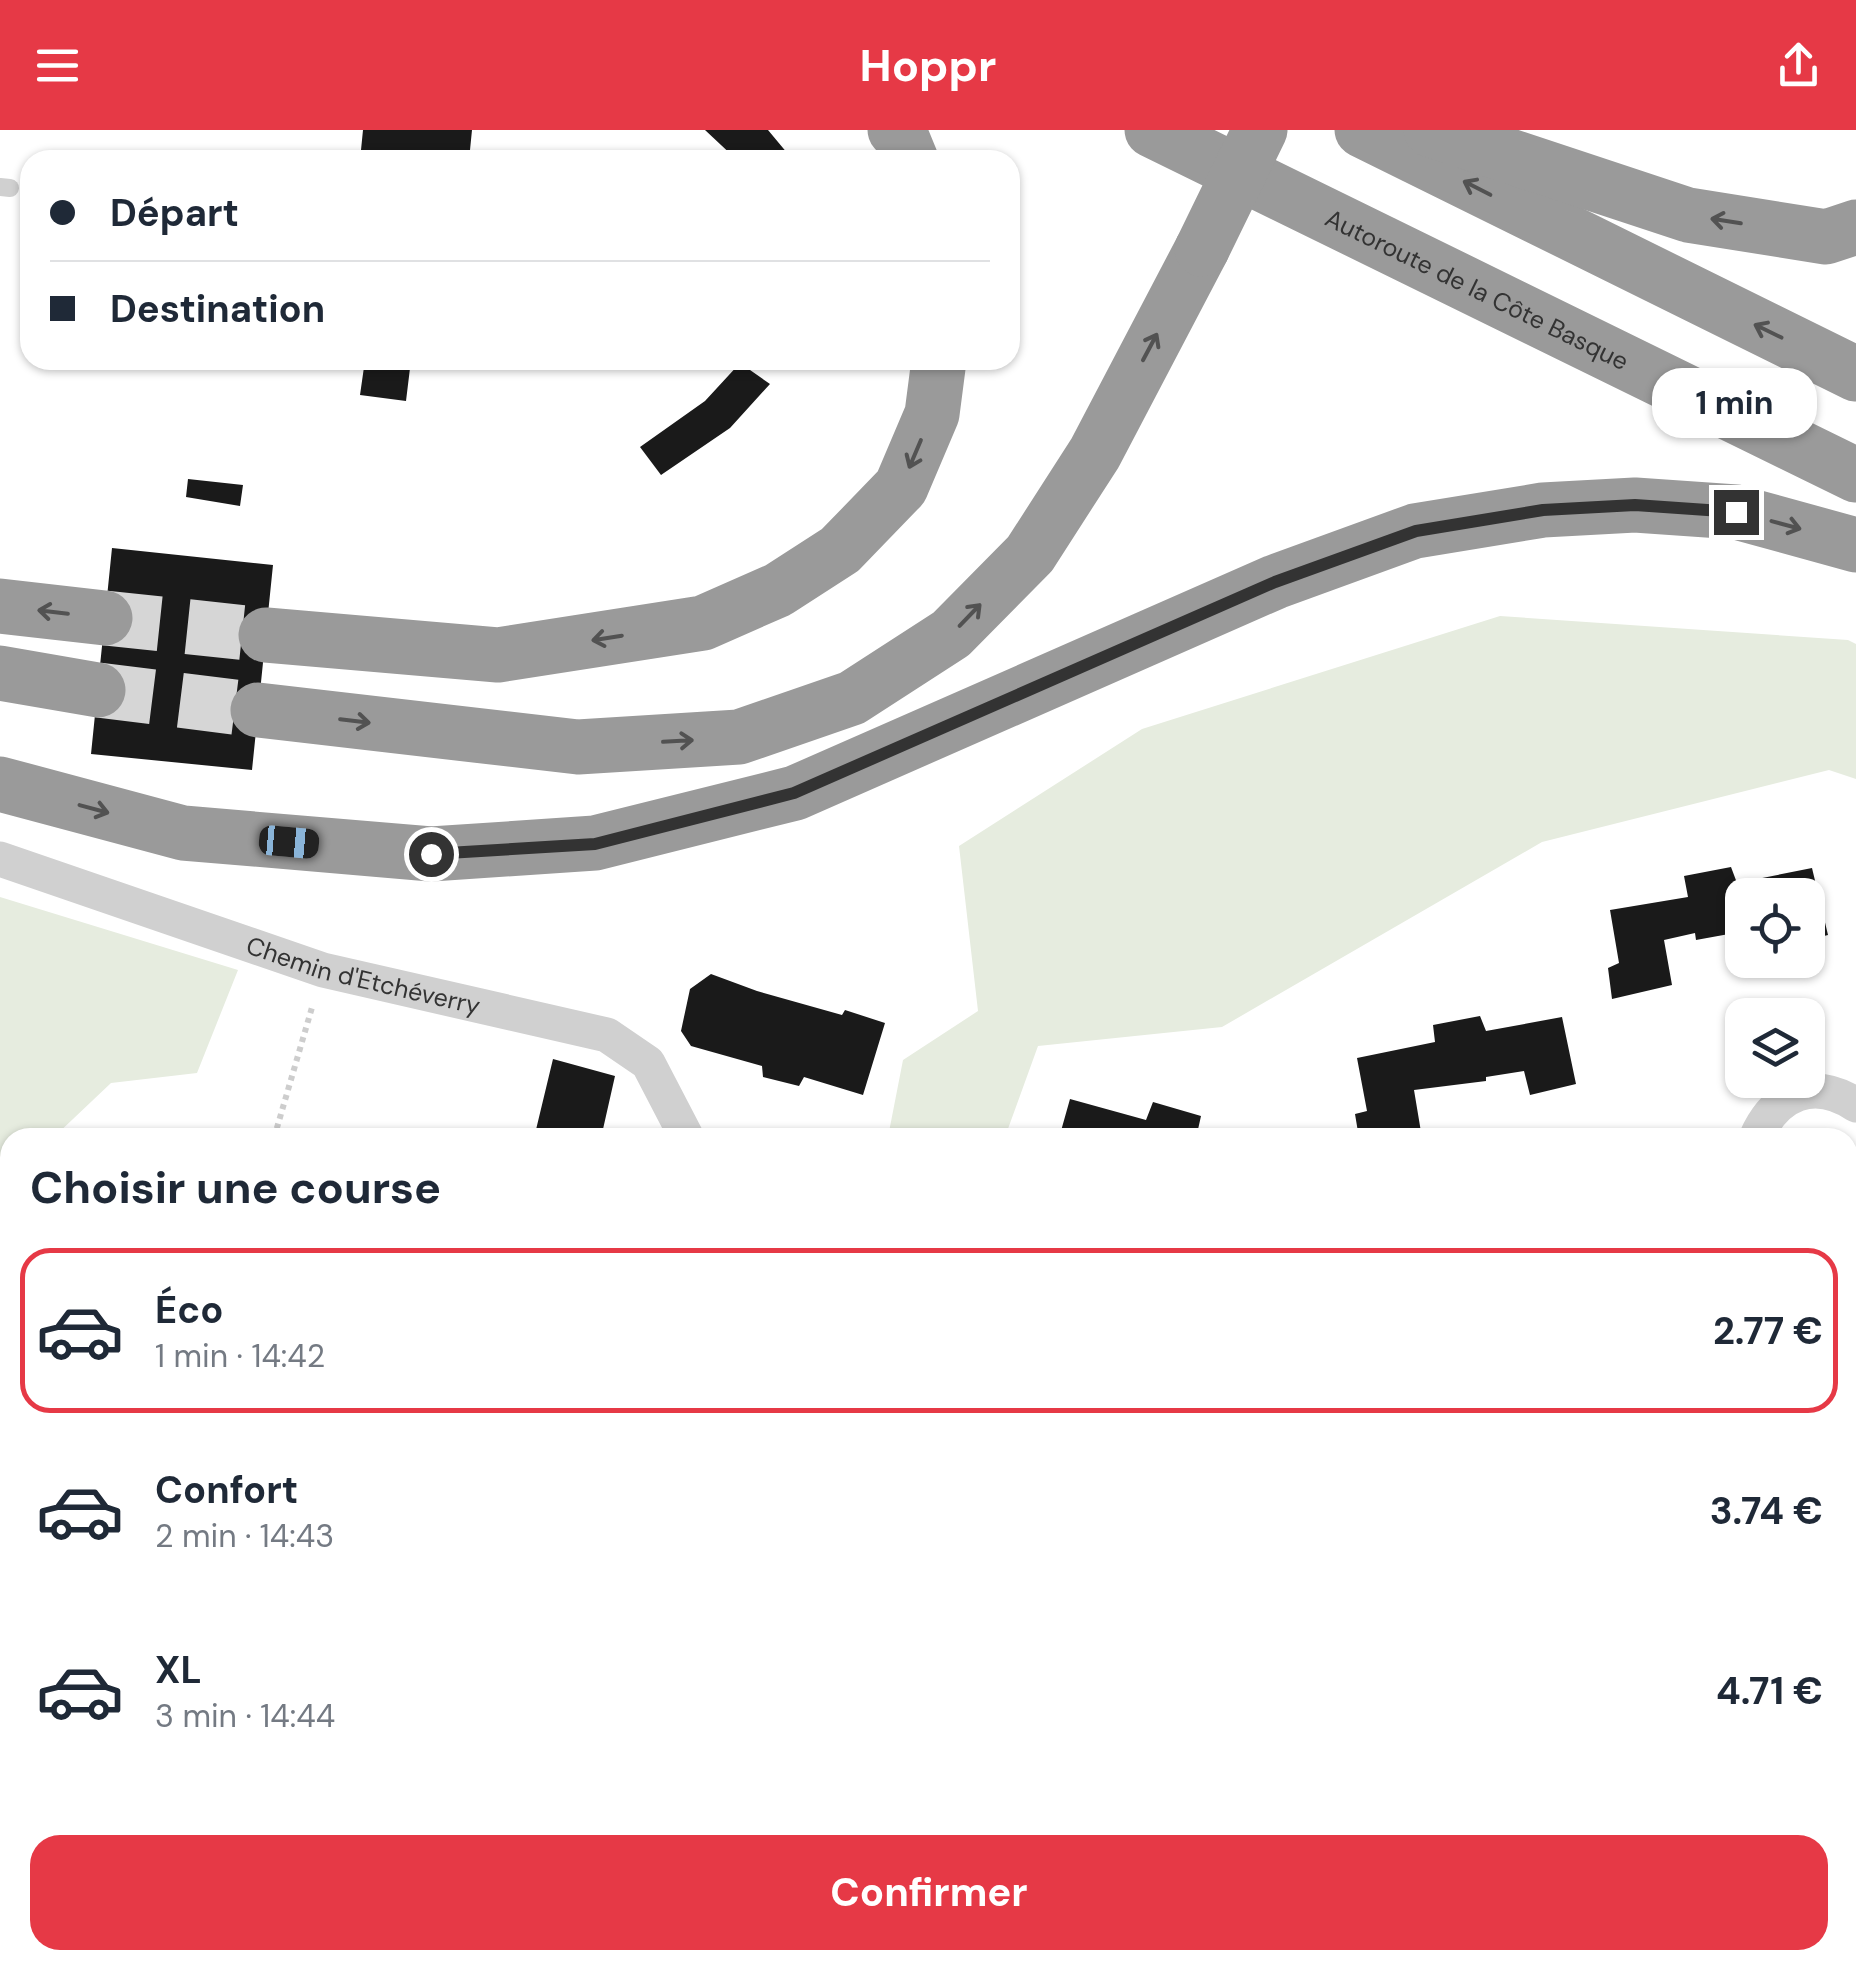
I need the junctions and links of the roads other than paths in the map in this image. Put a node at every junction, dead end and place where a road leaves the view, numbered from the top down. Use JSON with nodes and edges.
{"nodes":[{"id":1,"x":1152,"y":130,"type":"edge"},
{"id":2,"x":1260,"y":130,"type":"edge"},
{"id":3,"x":1362,"y":130,"type":"edge"},
{"id":4,"x":1431,"y":130,"type":"edge"},
{"id":5,"x":1856,"y":227,"type":"edge"},
{"id":6,"x":938,"y":370,"type":"edge"},
{"id":7,"x":1856,"y":374,"type":"edge"},
{"id":8,"x":1856,"y":474,"type":"edge"},
{"id":9,"x":1856,"y":545,"type":"edge"},
{"id":10,"x":0,"y":606,"type":"edge"},
{"id":11,"x":105,"y":618,"type":"tunnel mouth"},
{"id":12,"x":266,"y":635,"type":"tunnel mouth"},
{"id":13,"x":0,"y":672,"type":"edge"},
{"id":14,"x":98,"y":690,"type":"tunnel mouth"},
{"id":15,"x":258,"y":710,"type":"tunnel mouth"},
{"id":16,"x":0,"y":784,"type":"edge"},
{"id":17,"x":0,"y":858,"type":"edge"},
{"id":18,"x":1856,"y":1105,"type":"edge"},
{"id":19,"x":683,"y":1128,"type":"edge"},
{"id":20,"x":1761,"y":1128,"type":"edge"}],
"edges":[{"from":1,"to":8,"type":"highway","name":"Autoroute de la Côte Basque"},
{"from":15,"to":2,"type":"highway","one_way":true,"bridge":true},
{"from":7,"to":3,"type":"highway","one_way":true},
{"from":5,"to":4,"type":"highway","one_way":true},
{"from":6,"to":12,"type":"highway","one_way":true},
{"from":16,"to":9,"type":"highway","one_way":true},
{"from":11,"to":10,"type":"highway","one_way":true},
{"from":13,"to":14,"type":"highway"},
{"from":17,"to":19,"type":"street","name":"Chemin d'Etchéverry"},
{"from":18,"to":20,"type":"street"}]}
